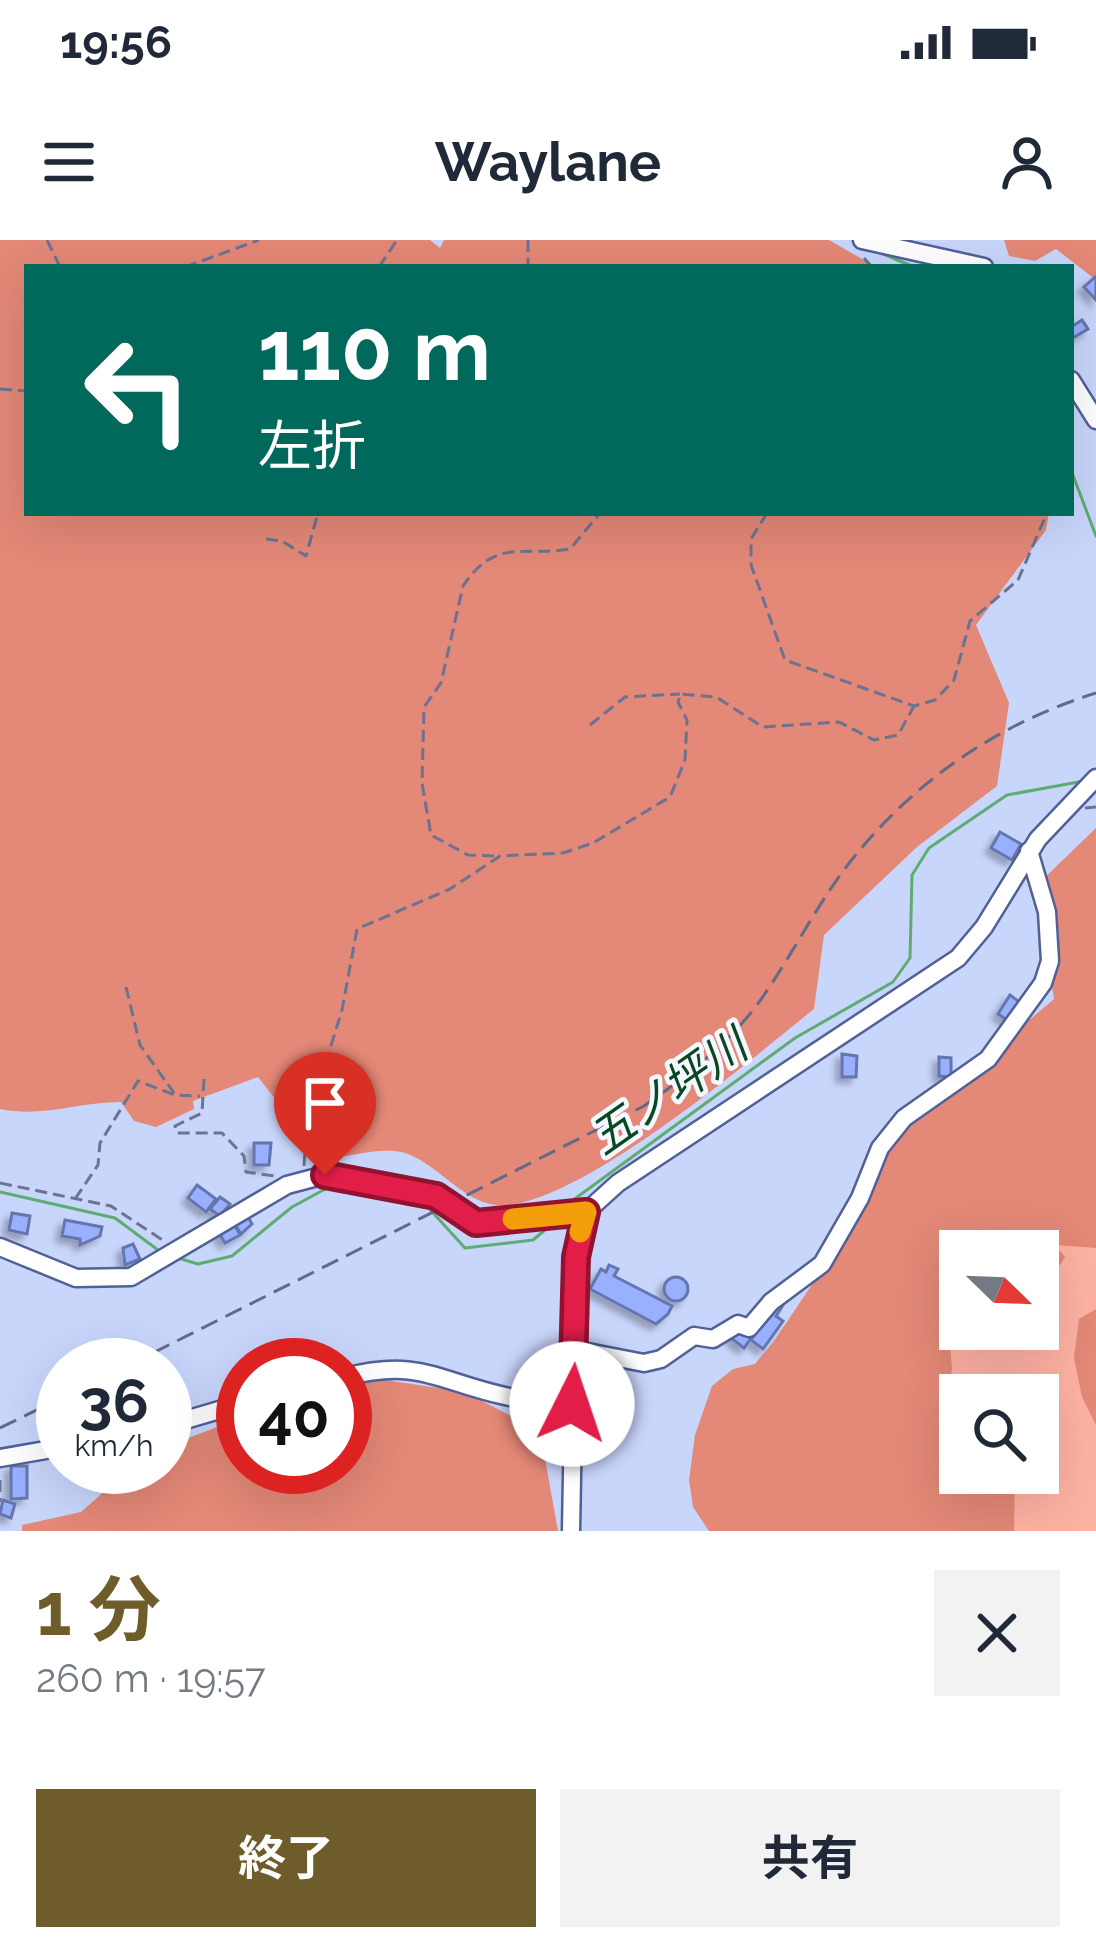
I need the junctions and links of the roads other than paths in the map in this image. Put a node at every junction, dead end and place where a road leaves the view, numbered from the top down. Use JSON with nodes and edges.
{"nodes":[{"id":1,"x":862,"y":240,"type":"edge"},
{"id":2,"x":888,"y":243,"type":"edge"},
{"id":3,"x":971,"y":264,"type":"edge"},
{"id":4,"x":1074,"y":385,"type":"edge"},
{"id":5,"x":1096,"y":420,"type":"edge"},
{"id":6,"x":1096,"y":778,"type":"edge"},
{"id":7,"x":1029,"y":851,"type":"junction"},
{"id":8,"x":580,"y":1212,"type":"junction"},
{"id":9,"x":0,"y":1247,"type":"edge"},
{"id":10,"x":577,"y":1350,"type":"junction"},
{"id":11,"x":372,"y":1372,"type":"edge"},
{"id":12,"x":572,"y":1404,"type":"junction"},
{"id":13,"x":36,"y":1452,"type":"edge"},
{"id":14,"x":0,"y":1458,"type":"edge"},
{"id":15,"x":571,"y":1531,"type":"edge"}],
"edges":[{"from":1,"to":2,"type":"street"},
{"from":2,"to":3,"type":"street"},
{"from":4,"to":5,"type":"street"},
{"from":6,"to":7,"type":"street"},
{"from":7,"to":8,"type":"street"},
{"from":7,"to":10,"type":"street"},
{"from":8,"to":9,"type":"street"},
{"from":8,"to":10,"type":"street"},
{"from":10,"to":12,"type":"street"},
{"from":11,"to":12,"type":"street"},
{"from":12,"to":15,"type":"street"},
{"from":13,"to":14,"type":"street"}]}
